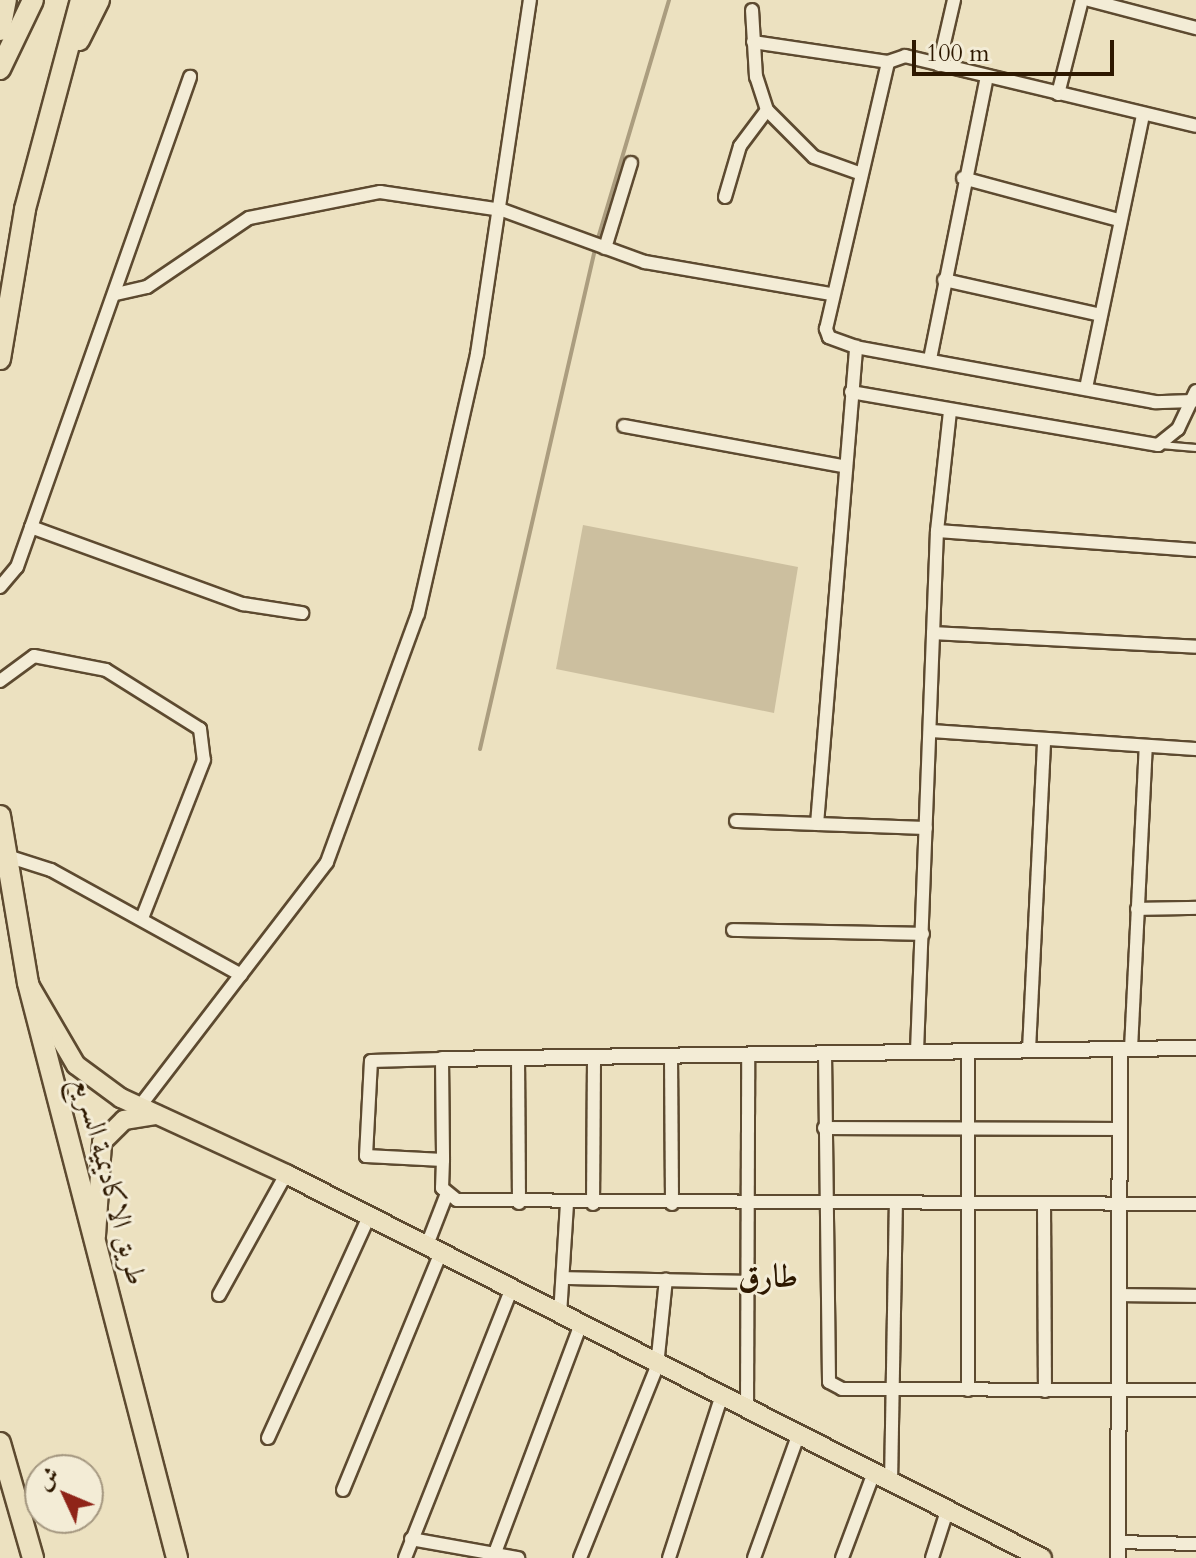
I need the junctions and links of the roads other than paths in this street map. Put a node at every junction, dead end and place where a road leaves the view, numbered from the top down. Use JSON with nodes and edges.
{"nodes":[{"id":1,"x":6,"y":0,"type":"edge"},
{"id":2,"x":33,"y":0,"type":"edge"},
{"id":3,"x":81,"y":0,"type":"edge"},
{"id":4,"x":99,"y":0,"type":"edge"},
{"id":5,"x":530,"y":0,"type":"edge"},
{"id":6,"x":954,"y":0,"type":"edge"},
{"id":7,"x":1082,"y":0,"type":"edge"},
{"id":8,"x":1089,"y":0,"type":"edge"},
{"id":9,"x":752,"y":10,"type":"dead end"},
{"id":10,"x":1196,"y":28,"type":"edge"},
{"id":11,"x":0,"y":30,"type":"edge"},
{"id":12,"x":753,"y":42,"type":"junction"},
{"id":13,"x":888,"y":62,"type":"junction"},
{"id":14,"x":939,"y":65,"type":"junction"},
{"id":15,"x":0,"y":69,"type":"edge"},
{"id":16,"x":190,"y":77,"type":"dead end"},
{"id":17,"x":987,"y":77,"type":"junction"},
{"id":18,"x":1058,"y":94,"type":"junction"},
{"id":19,"x":767,"y":110,"type":"junction"},
{"id":20,"x":52,"y":111,"type":"junction"},
{"id":21,"x":1143,"y":115,"type":"junction"},
{"id":22,"x":1196,"y":126,"type":"edge"},
{"id":23,"x":631,"y":163,"type":"dead end"},
{"id":24,"x":859,"y":173,"type":"junction"},
{"id":25,"x":963,"y":178,"type":"junction"},
{"id":26,"x":725,"y":197,"type":"dead end"},
{"id":27,"x":502,"y":210,"type":"junction"},
{"id":28,"x":1119,"y":220,"type":"junction"},
{"id":29,"x":605,"y":248,"type":"junction"},
{"id":30,"x":944,"y":280,"type":"junction"},
{"id":31,"x":116,"y":294,"type":"junction"},
{"id":32,"x":831,"y":294,"type":"junction"},
{"id":33,"x":1100,"y":315,"type":"junction"},
{"id":34,"x":856,"y":347,"type":"junction"},
{"id":35,"x":0,"y":359,"type":"edge"},
{"id":36,"x":930,"y":359,"type":"junction"},
{"id":37,"x":1086,"y":388,"type":"junction"},
{"id":38,"x":851,"y":392,"type":"junction"},
{"id":39,"x":1194,"y":396,"type":"edge"},
{"id":40,"x":950,"y":412,"type":"junction"},
{"id":41,"x":624,"y":426,"type":"dead end"},
{"id":42,"x":1158,"y":445,"type":"junction"},
{"id":43,"x":1196,"y":448,"type":"edge"},
{"id":44,"x":842,"y":466,"type":"junction"},
{"id":45,"x":31,"y":527,"type":"junction"},
{"id":46,"x":937,"y":531,"type":"junction"},
{"id":47,"x":1196,"y":550,"type":"edge"},
{"id":48,"x":0,"y":587,"type":"edge"},
{"id":49,"x":302,"y":613,"type":"dead end"},
{"id":50,"x":933,"y":633,"type":"junction"},
{"id":51,"x":1196,"y":647,"type":"edge"},
{"id":52,"x":0,"y":681,"type":"edge"},
{"id":53,"x":930,"y":731,"type":"junction"},
{"id":54,"x":1044,"y":739,"type":"junction"},
{"id":55,"x":1146,"y":747,"type":"junction"},
{"id":56,"x":1196,"y":749,"type":"edge"},
{"id":57,"x":0,"y":816,"type":"edge"},
{"id":58,"x":736,"y":821,"type":"dead end"},
{"id":59,"x":817,"y":824,"type":"junction"},
{"id":60,"x":926,"y":828,"type":"junction"},
{"id":61,"x":7,"y":856,"type":"junction"},
{"id":62,"x":1196,"y":908,"type":"edge"},
{"id":63,"x":1137,"y":909,"type":"junction"},
{"id":64,"x":142,"y":918,"type":"junction"},
{"id":65,"x":733,"y":930,"type":"dead end"},
{"id":66,"x":923,"y":934,"type":"junction"},
{"id":67,"x":241,"y":975,"type":"junction"},
{"id":68,"x":28,"y":983,"type":"junction"},
{"id":69,"x":1196,"y":1048,"type":"edge"},
{"id":70,"x":1125,"y":1049,"type":"junction"},
{"id":71,"x":1029,"y":1050,"type":"junction"},
{"id":72,"x":917,"y":1051,"type":"junction"},
{"id":73,"x":968,"y":1051,"type":"junction"},
{"id":74,"x":825,"y":1053,"type":"junction"},
{"id":75,"x":748,"y":1055,"type":"junction"},
{"id":76,"x":671,"y":1056,"type":"junction"},
{"id":77,"x":594,"y":1057,"type":"junction"},
{"id":78,"x":518,"y":1058,"type":"junction"},
{"id":79,"x":442,"y":1059,"type":"junction"},
{"id":80,"x":140,"y":1106,"type":"junction"},
{"id":81,"x":164,"y":1115,"type":"junction"},
{"id":82,"x":824,"y":1128,"type":"junction"},
{"id":83,"x":968,"y":1128,"type":"junction"},
{"id":84,"x":1119,"y":1129,"type":"junction"},
{"id":85,"x":443,"y":1160,"type":"junction"},
{"id":86,"x":286,"y":1174,"type":"junction"},
{"id":87,"x":446,"y":1196,"type":"junction"},
{"id":88,"x":519,"y":1203,"type":"junction"},
{"id":89,"x":824,"y":1203,"type":"junction"},
{"id":90,"x":593,"y":1204,"type":"junction"},
{"id":91,"x":672,"y":1204,"type":"junction"},
{"id":92,"x":748,"y":1204,"type":"junction"},
{"id":93,"x":896,"y":1204,"type":"junction"},
{"id":94,"x":966,"y":1204,"type":"junction"},
{"id":95,"x":1044,"y":1204,"type":"junction"},
{"id":96,"x":1196,"y":1204,"type":"edge"},
{"id":97,"x":567,"y":1205,"type":"junction"},
{"id":98,"x":1119,"y":1205,"type":"junction"},
{"id":99,"x":369,"y":1216,"type":"junction"},
{"id":100,"x":96,"y":1236,"type":"junction"},
{"id":101,"x":434,"y":1249,"type":"junction"},
{"id":102,"x":563,"y":1278,"type":"junction"},
{"id":103,"x":666,"y":1279,"type":"junction"},
{"id":104,"x":747,"y":1282,"type":"junction"},
{"id":105,"x":511,"y":1290,"type":"junction"},
{"id":106,"x":219,"y":1295,"type":"dead end"},
{"id":107,"x":1119,"y":1295,"type":"junction"},
{"id":108,"x":1196,"y":1296,"type":"edge"},
{"id":109,"x":560,"y":1315,"type":"junction"},
{"id":110,"x":580,"y":1326,"type":"junction"},
{"id":111,"x":657,"y":1366,"type":"junction"},
{"id":112,"x":896,"y":1388,"type":"junction"},
{"id":113,"x":968,"y":1390,"type":"junction"},
{"id":114,"x":1196,"y":1390,"type":"edge"},
{"id":115,"x":1045,"y":1391,"type":"junction"},
{"id":116,"x":1119,"y":1391,"type":"junction"},
{"id":117,"x":721,"y":1398,"type":"junction"},
{"id":118,"x":747,"y":1411,"type":"junction"},
{"id":119,"x":798,"y":1436,"type":"junction"},
{"id":120,"x":268,"y":1438,"type":"dead end"},
{"id":121,"x":0,"y":1443,"type":"edge"},
{"id":122,"x":873,"y":1475,"type":"junction"},
{"id":123,"x":891,"y":1484,"type":"junction"},
{"id":124,"x":343,"y":1490,"type":"dead end"},
{"id":125,"x":947,"y":1511,"type":"junction"},
{"id":126,"x":411,"y":1539,"type":"junction"},
{"id":127,"x":1118,"y":1542,"type":"junction"},
{"id":128,"x":1196,"y":1544,"type":"edge"},
{"id":129,"x":494,"y":1554,"type":"edge"},
{"id":130,"x":1035,"y":1556,"type":"edge"},
{"id":131,"x":33,"y":1558,"type":"edge"},
{"id":132,"x":177,"y":1558,"type":"edge"},
{"id":133,"x":405,"y":1558,"type":"edge"},
{"id":134,"x":518,"y":1558,"type":"edge"},
{"id":135,"x":580,"y":1558,"type":"edge"},
{"id":136,"x":669,"y":1558,"type":"edge"},
{"id":137,"x":754,"y":1558,"type":"edge"},
{"id":138,"x":842,"y":1558,"type":"edge"},
{"id":139,"x":932,"y":1558,"type":"edge"},
{"id":140,"x":1118,"y":1558,"type":"edge"}],
"edges":[{"from":1,"to":11,"type":"highway"},
{"from":2,"to":15,"type":"highway"},
{"from":3,"to":20,"type":"highway"},
{"from":4,"to":20,"type":"highway"},
{"from":5,"to":27,"type":"street"},
{"from":6,"to":14,"type":"street"},
{"from":7,"to":18,"type":"street"},
{"from":8,"to":10,"type":"street"},
{"from":9,"to":12,"type":"street"},
{"from":12,"to":13,"type":"street"},
{"from":12,"to":19,"type":"street"},
{"from":13,"to":14,"type":"street"},
{"from":13,"to":24,"type":"street"},
{"from":14,"to":17,"type":"street"},
{"from":16,"to":31,"type":"street"},
{"from":17,"to":18,"type":"street"},
{"from":17,"to":25,"type":"street"},
{"from":18,"to":21,"type":"street"},
{"from":19,"to":24,"type":"street"},
{"from":19,"to":26,"type":"street"},
{"from":20,"to":35,"type":"highway"},
{"from":21,"to":22,"type":"street"},
{"from":21,"to":28,"type":"street"},
{"from":23,"to":29,"type":"street"},
{"from":24,"to":32,"type":"street"},
{"from":25,"to":28,"type":"street"},
{"from":25,"to":30,"type":"street"},
{"from":27,"to":29,"type":"street"},
{"from":27,"to":31,"type":"street"},
{"from":27,"to":67,"type":"street"},
{"from":28,"to":33,"type":"street"},
{"from":29,"to":32,"type":"street"},
{"from":30,"to":33,"type":"street"},
{"from":30,"to":36,"type":"street"},
{"from":31,"to":45,"type":"street"},
{"from":32,"to":34,"type":"street"},
{"from":33,"to":37,"type":"street"},
{"from":34,"to":36,"type":"street"},
{"from":34,"to":38,"type":"street"},
{"from":36,"to":37,"type":"street"},
{"from":37,"to":39,"type":"street"},
{"from":38,"to":40,"type":"street"},
{"from":38,"to":44,"type":"street"},
{"from":39,"to":42,"type":"street"},
{"from":40,"to":42,"type":"street"},
{"from":40,"to":46,"type":"street"},
{"from":41,"to":44,"type":"street"},
{"from":42,"to":43,"type":"lane"},
{"from":44,"to":59,"type":"street"},
{"from":45,"to":48,"type":"street"},
{"from":45,"to":49,"type":"street"},
{"from":46,"to":47,"type":"street"},
{"from":46,"to":50,"type":"street"},
{"from":50,"to":51,"type":"street"},
{"from":50,"to":53,"type":"street"},
{"from":52,"to":64,"type":"street"},
{"from":53,"to":54,"type":"street"},
{"from":53,"to":60,"type":"street"},
{"from":54,"to":55,"type":"street"},
{"from":54,"to":71,"type":"street"},
{"from":55,"to":56,"type":"street"},
{"from":55,"to":63,"type":"street"},
{"from":57,"to":61,"type":"highway","name":"طريق الاكاديمية السريع"},
{"from":58,"to":59,"type":"street"},
{"from":59,"to":60,"type":"street"},
{"from":60,"to":66,"type":"street"},
{"from":61,"to":64,"type":"street"},
{"from":61,"to":68,"type":"highway","name":"طريق الاكاديمية السريع"},
{"from":62,"to":63,"type":"street"},
{"from":63,"to":70,"type":"street"},
{"from":64,"to":67,"type":"street"},
{"from":65,"to":66,"type":"street"},
{"from":66,"to":72,"type":"street"},
{"from":67,"to":80,"type":"street"},
{"from":68,"to":80,"type":"main road"},
{"from":68,"to":100,"type":"highway","name":"طريق الاكاديمية السريع"},
{"from":69,"to":70,"type":"street"},
{"from":70,"to":71,"type":"street"},
{"from":70,"to":84,"type":"street"},
{"from":71,"to":73,"type":"street"},
{"from":72,"to":73,"type":"street"},
{"from":72,"to":74,"type":"street"},
{"from":73,"to":83,"type":"street"},
{"from":74,"to":75,"type":"street"},
{"from":74,"to":82,"type":"street"},
{"from":75,"to":76,"type":"street"},
{"from":75,"to":92,"type":"street"},
{"from":76,"to":77,"type":"street"},
{"from":76,"to":91,"type":"street"},
{"from":77,"to":78,"type":"street"},
{"from":77,"to":90,"type":"street"},
{"from":78,"to":79,"type":"street"},
{"from":78,"to":88,"type":"street"},
{"from":79,"to":85,"type":"street"},
{"from":79,"to":85,"type":"street"},
{"from":80,"to":81,"type":"main road"},
{"from":81,"to":86,"type":"main road"},
{"from":81,"to":100,"type":"main road"},
{"from":82,"to":83,"type":"street"},
{"from":82,"to":89,"type":"street"},
{"from":83,"to":84,"type":"street"},
{"from":83,"to":94,"type":"street"},
{"from":84,"to":98,"type":"street"},
{"from":85,"to":87,"type":"street"},
{"from":86,"to":99,"type":"main road"},
{"from":86,"to":106,"type":"street"},
{"from":87,"to":88,"type":"street"},
{"from":87,"to":101,"type":"street"},
{"from":88,"to":97,"type":"street"},
{"from":89,"to":92,"type":"street"},
{"from":89,"to":93,"type":"street"},
{"from":89,"to":112,"type":"street"},
{"from":90,"to":91,"type":"street"},
{"from":90,"to":97,"type":"street"},
{"from":91,"to":92,"type":"street"},
{"from":92,"to":104,"type":"street"},
{"from":93,"to":94,"type":"street"},
{"from":93,"to":112,"type":"street"},
{"from":94,"to":95,"type":"street"},
{"from":94,"to":113,"type":"street"},
{"from":95,"to":98,"type":"street"},
{"from":95,"to":115,"type":"street"},
{"from":96,"to":98,"type":"street"},
{"from":97,"to":102,"type":"street"},
{"from":98,"to":107,"type":"street"},
{"from":99,"to":101,"type":"main road"},
{"from":99,"to":120,"type":"street"},
{"from":100,"to":132,"type":"highway","name":"طريق الاكاديمية السريع"},
{"from":101,"to":105,"type":"main road"},
{"from":101,"to":124,"type":"street"},
{"from":102,"to":103,"type":"street"},
{"from":102,"to":109,"type":"street"},
{"from":103,"to":104,"type":"street"},
{"from":103,"to":111,"type":"street"},
{"from":104,"to":118,"type":"street"},
{"from":105,"to":109,"type":"main road"},
{"from":105,"to":126,"type":"street"},
{"from":107,"to":108,"type":"street"},
{"from":107,"to":116,"type":"street"},
{"from":109,"to":110,"type":"main road"},
{"from":110,"to":111,"type":"main road"},
{"from":110,"to":129,"type":"street"},
{"from":111,"to":117,"type":"main road"},
{"from":111,"to":135,"type":"street"},
{"from":112,"to":113,"type":"street"},
{"from":112,"to":123,"type":"street"},
{"from":113,"to":115,"type":"street"},
{"from":114,"to":116,"type":"street"},
{"from":115,"to":116,"type":"street"},
{"from":116,"to":127,"type":"street"},
{"from":117,"to":118,"type":"main road"},
{"from":117,"to":136,"type":"street"},
{"from":118,"to":119,"type":"main road"},
{"from":119,"to":122,"type":"main road"},
{"from":119,"to":137,"type":"street"},
{"from":121,"to":131,"type":"highway"},
{"from":122,"to":123,"type":"main road"},
{"from":122,"to":138,"type":"street"},
{"from":123,"to":125,"type":"main road"},
{"from":125,"to":130,"type":"main road"},
{"from":125,"to":139,"type":"street"},
{"from":126,"to":129,"type":"street"},
{"from":126,"to":133,"type":"street"},
{"from":127,"to":128,"type":"street"},
{"from":127,"to":140,"type":"street"},
{"from":129,"to":134,"type":"street"}]}
